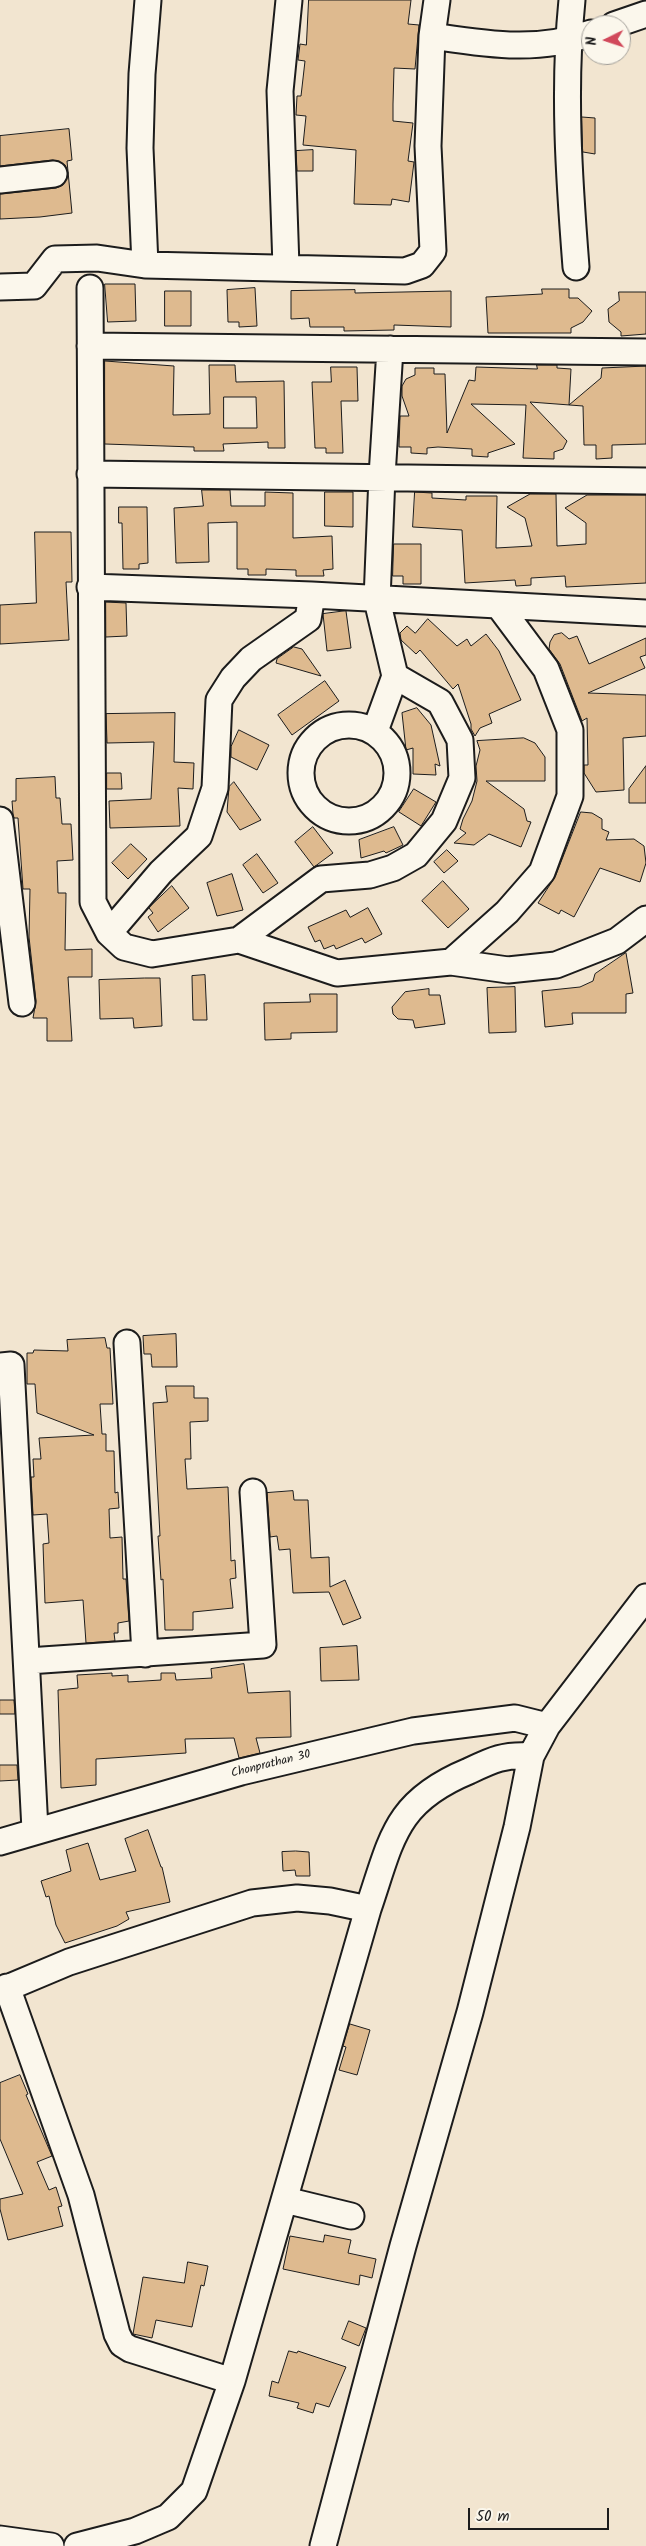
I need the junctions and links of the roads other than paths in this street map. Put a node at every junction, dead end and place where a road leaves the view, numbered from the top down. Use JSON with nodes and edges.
{"nodes":[{"id":1,"x":148,"y":0,"type":"edge"},
{"id":2,"x":289,"y":0,"type":"edge"},
{"id":3,"x":437,"y":0,"type":"edge"},
{"id":4,"x":572,"y":0,"type":"edge"},
{"id":5,"x":646,"y":14,"type":"edge"},
{"id":6,"x":631,"y":19,"type":"edge"},
{"id":7,"x":432,"y":36,"type":"junction"},
{"id":8,"x":581,"y":37,"type":"edge"},
{"id":9,"x":568,"y":42,"type":"junction"},
{"id":10,"x":54,"y":174,"type":"dead end"},
{"id":11,"x":0,"y":180,"type":"edge"},
{"id":12,"x":145,"y":265,"type":"junction"},
{"id":13,"x":286,"y":267,"type":"junction"},
{"id":14,"x":576,"y":267,"type":"dead end"},
{"id":15,"x":0,"y":287,"type":"edge"},
{"id":16,"x":90,"y":288,"type":"dead end"},
{"id":17,"x":90,"y":346,"type":"junction"},
{"id":18,"x":390,"y":349,"type":"junction"},
{"id":19,"x":646,"y":352,"type":"edge"},
{"id":20,"x":90,"y":474,"type":"junction"},
{"id":21,"x":382,"y":476,"type":"junction"},
{"id":22,"x":646,"y":481,"type":"edge"},
{"id":23,"x":90,"y":588,"type":"junction"},
{"id":24,"x":312,"y":595,"type":"junction"},
{"id":25,"x":377,"y":600,"type":"junction"},
{"id":26,"x":499,"y":606,"type":"junction"},
{"id":27,"x":646,"y":613,"type":"edge"},
{"id":28,"x":395,"y":676,"type":"junction"},
{"id":29,"x":375,"y":731,"type":"dead end"},
{"id":30,"x":0,"y":820,"type":"edge"},
{"id":31,"x":646,"y":920,"type":"edge"},
{"id":32,"x":109,"y":933,"type":"junction"},
{"id":33,"x":239,"y":940,"type":"junction"},
{"id":34,"x":451,"y":962,"type":"junction"},
{"id":35,"x":22,"y":1003,"type":"dead end"},
{"id":36,"x":127,"y":1343,"type":"dead end"},
{"id":37,"x":0,"y":1366,"type":"edge"},
{"id":38,"x":253,"y":1492,"type":"dead end"},
{"id":39,"x":646,"y":1597,"type":"edge"},
{"id":40,"x":145,"y":1654,"type":"junction"},
{"id":41,"x":28,"y":1661,"type":"junction"},
{"id":42,"x":547,"y":1726,"type":"junction"},
{"id":43,"x":531,"y":1756,"type":"junction"},
{"id":44,"x":35,"y":1830,"type":"junction"},
{"id":45,"x":0,"y":1842,"type":"edge"},
{"id":46,"x":368,"y":1909,"type":"junction"},
{"id":47,"x":3,"y":1989,"type":"edge"},
{"id":48,"x":286,"y":2200,"type":"junction"},
{"id":49,"x":351,"y":2216,"type":"dead end"},
{"id":50,"x":232,"y":2381,"type":"junction"},
{"id":51,"x":0,"y":2539,"type":"edge"},
{"id":52,"x":51,"y":2546,"type":"edge"},
{"id":53,"x":77,"y":2546,"type":"edge"},
{"id":54,"x":323,"y":2546,"type":"edge"}],
"edges":[{"from":1,"to":12,"type":"street"},
{"from":2,"to":13,"type":"street"},
{"from":3,"to":7,"type":"street"},
{"from":4,"to":9,"type":"street"},
{"from":5,"to":6,"type":"street"},
{"from":7,"to":9,"type":"street"},
{"from":7,"to":13,"type":"street"},
{"from":8,"to":9,"type":"street"},
{"from":9,"to":14,"type":"street"},
{"from":10,"to":11,"type":"street"},
{"from":12,"to":13,"type":"street"},
{"from":12,"to":15,"type":"street"},
{"from":16,"to":17,"type":"street"},
{"from":17,"to":18,"type":"street"},
{"from":17,"to":20,"type":"street"},
{"from":18,"to":19,"type":"street"},
{"from":18,"to":21,"type":"street"},
{"from":20,"to":21,"type":"street"},
{"from":20,"to":23,"type":"street"},
{"from":21,"to":22,"type":"street"},
{"from":21,"to":25,"type":"street"},
{"from":23,"to":24,"type":"street"},
{"from":23,"to":32,"type":"street"},
{"from":24,"to":25,"type":"street"},
{"from":24,"to":32,"type":"street"},
{"from":25,"to":26,"type":"street"},
{"from":25,"to":28,"type":"street"},
{"from":26,"to":27,"type":"street"},
{"from":26,"to":34,"type":"street"},
{"from":28,"to":29,"type":"street"},
{"from":28,"to":33,"type":"street"},
{"from":30,"to":35,"type":"street"},
{"from":31,"to":34,"type":"street"},
{"from":32,"to":33,"type":"street"},
{"from":33,"to":34,"type":"street"},
{"from":36,"to":40,"type":"street"},
{"from":37,"to":41,"type":"street"},
{"from":38,"to":40,"type":"street"},
{"from":39,"to":42,"type":"street"},
{"from":40,"to":41,"type":"street"},
{"from":41,"to":44,"type":"street"},
{"from":42,"to":43,"type":"street"},
{"from":42,"to":44,"type":"street","name":"Chonprathan 30"},
{"from":43,"to":46,"type":"street"},
{"from":43,"to":54,"type":"street"},
{"from":44,"to":45,"type":"street","name":"Chonprathan 30"},
{"from":46,"to":47,"type":"street"},
{"from":46,"to":48,"type":"street"},
{"from":47,"to":50,"type":"street"},
{"from":48,"to":49,"type":"street"},
{"from":48,"to":50,"type":"street"},
{"from":50,"to":53,"type":"street"},
{"from":51,"to":52,"type":"street"}]}
